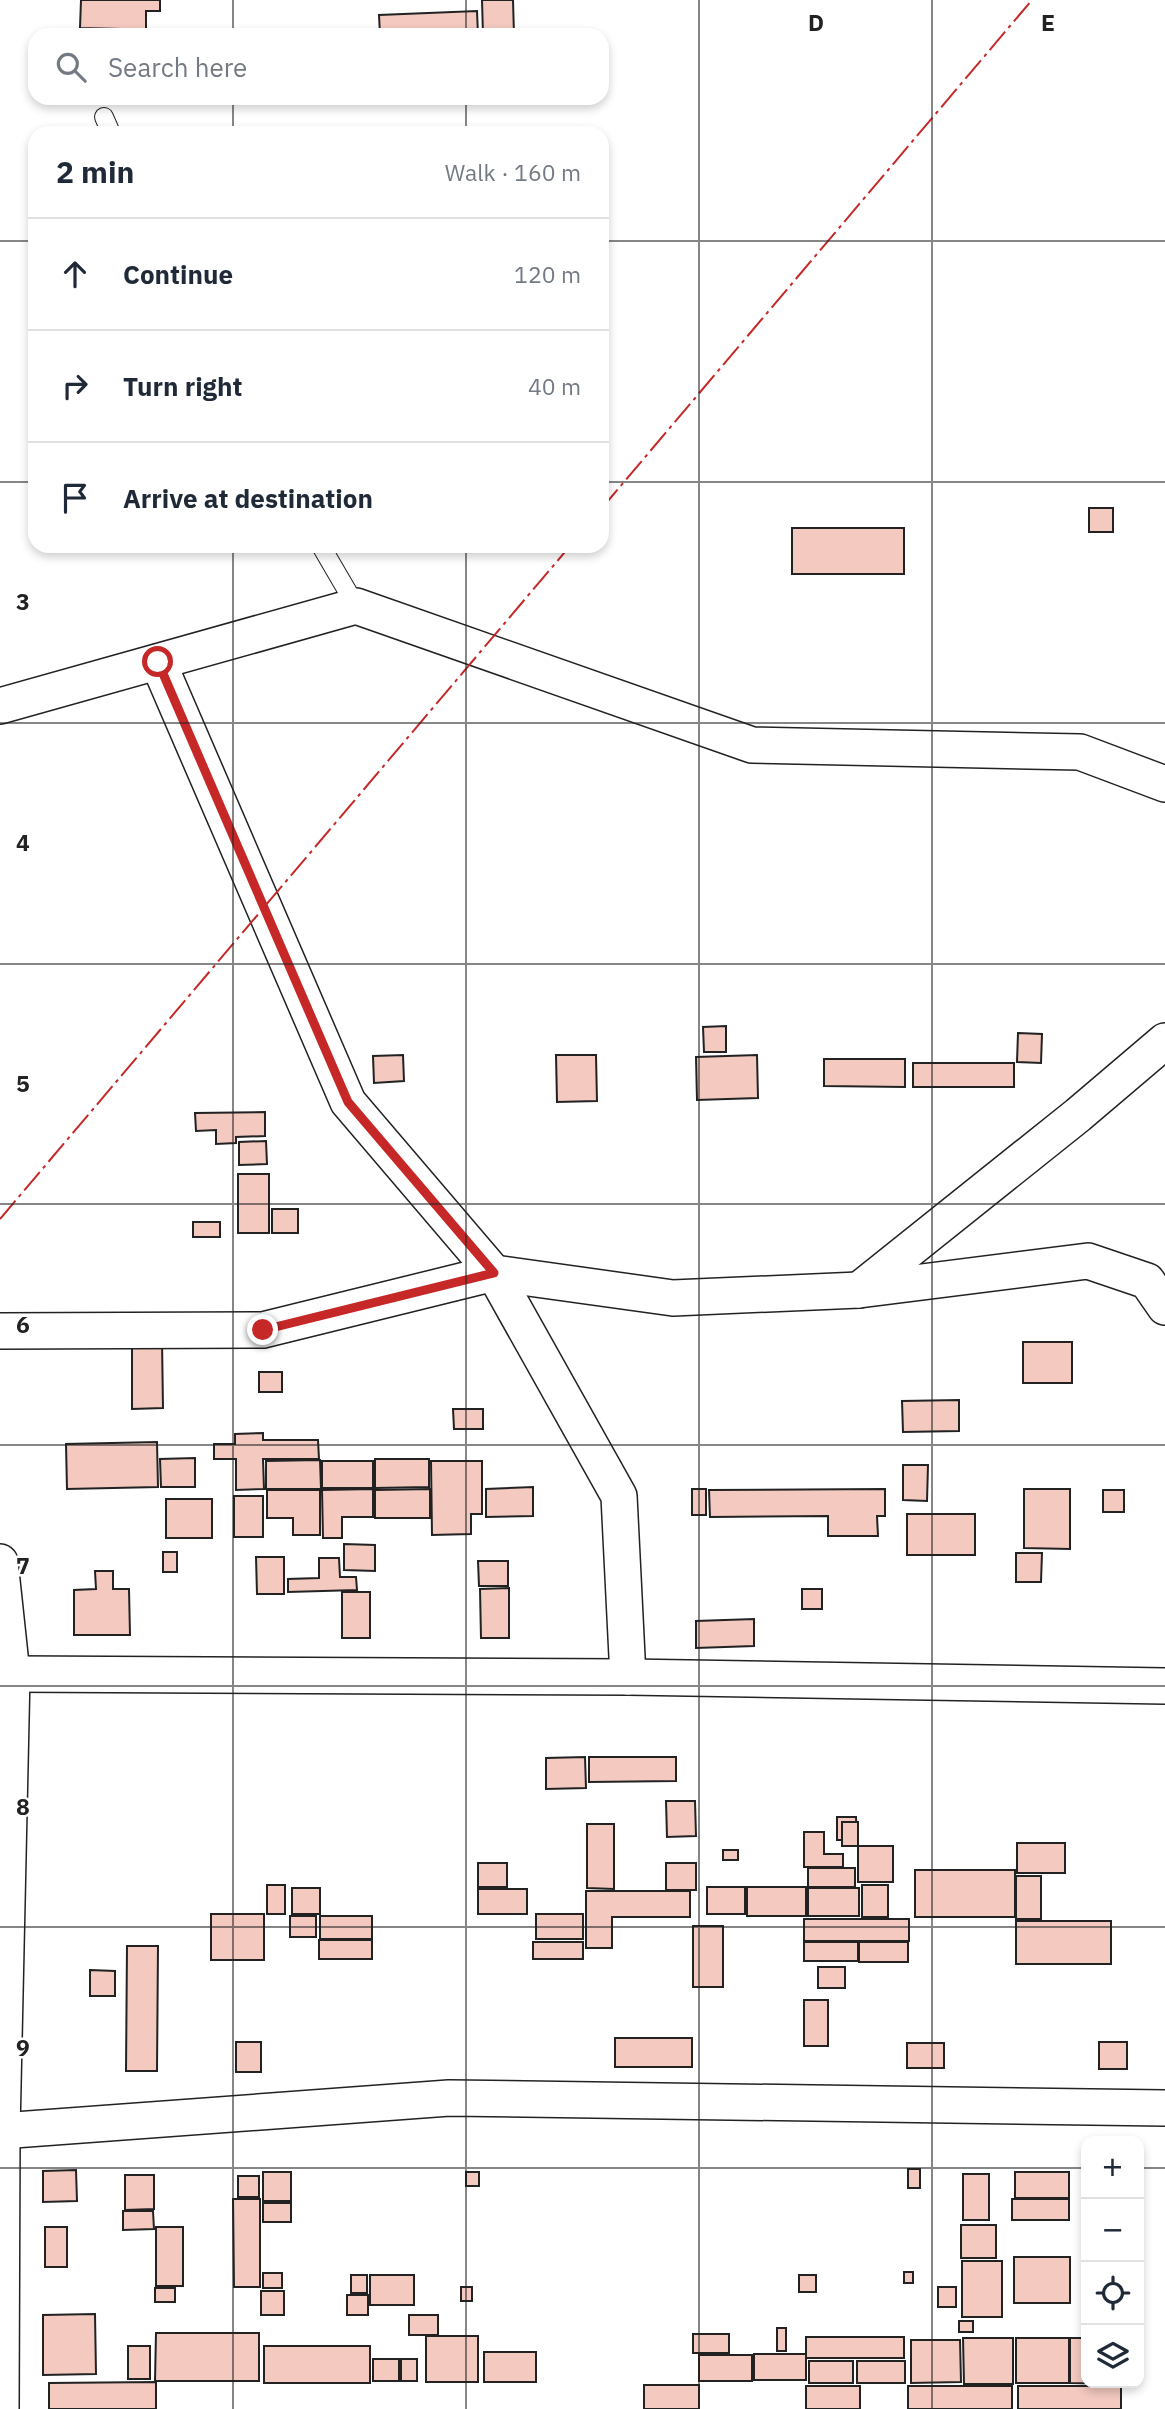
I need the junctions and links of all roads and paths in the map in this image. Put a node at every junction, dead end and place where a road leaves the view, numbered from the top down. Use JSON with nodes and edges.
{"nodes":[{"id":1,"x":325,"y":553,"type":"edge"},
{"id":2,"x":356,"y":606,"type":"junction"},
{"id":3,"x":158,"y":662,"type":"junction"},
{"id":4,"x":0,"y":706,"type":"edge"},
{"id":5,"x":1165,"y":784,"type":"edge"},
{"id":6,"x":1165,"y":1041,"type":"edge"},
{"id":7,"x":494,"y":1273,"type":"junction"},
{"id":8,"x":859,"y":1290,"type":"junction"},
{"id":9,"x":1165,"y":1307,"type":"edge"},
{"id":10,"x":0,"y":1331,"type":"edge"},
{"id":11,"x":0,"y":1562,"type":"edge"},
{"id":12,"x":12,"y":1674,"type":"junction"},
{"id":13,"x":628,"y":1678,"type":"junction"},
{"id":14,"x":1165,"y":1686,"type":"edge"},
{"id":15,"x":1165,"y":2108,"type":"edge"},
{"id":16,"x":1,"y":2131,"type":"edge"},
{"id":17,"x":1,"y":2409,"type":"edge"}],
"edges":[{"from":1,"to":2,"type":"lane"},
{"from":2,"to":3,"type":"street"},
{"from":2,"to":5,"type":"street"},
{"from":3,"to":4,"type":"street"},
{"from":3,"to":7,"type":"street"},
{"from":6,"to":8,"type":"street"},
{"from":7,"to":8,"type":"street"},
{"from":7,"to":10,"type":"street"},
{"from":7,"to":13,"type":"street"},
{"from":8,"to":9,"type":"street"},
{"from":11,"to":12,"type":"street"},
{"from":12,"to":13,"type":"street"},
{"from":12,"to":16,"type":"street"},
{"from":13,"to":14,"type":"street"},
{"from":15,"to":16,"type":"street"},
{"from":16,"to":17,"type":"street"}]}
